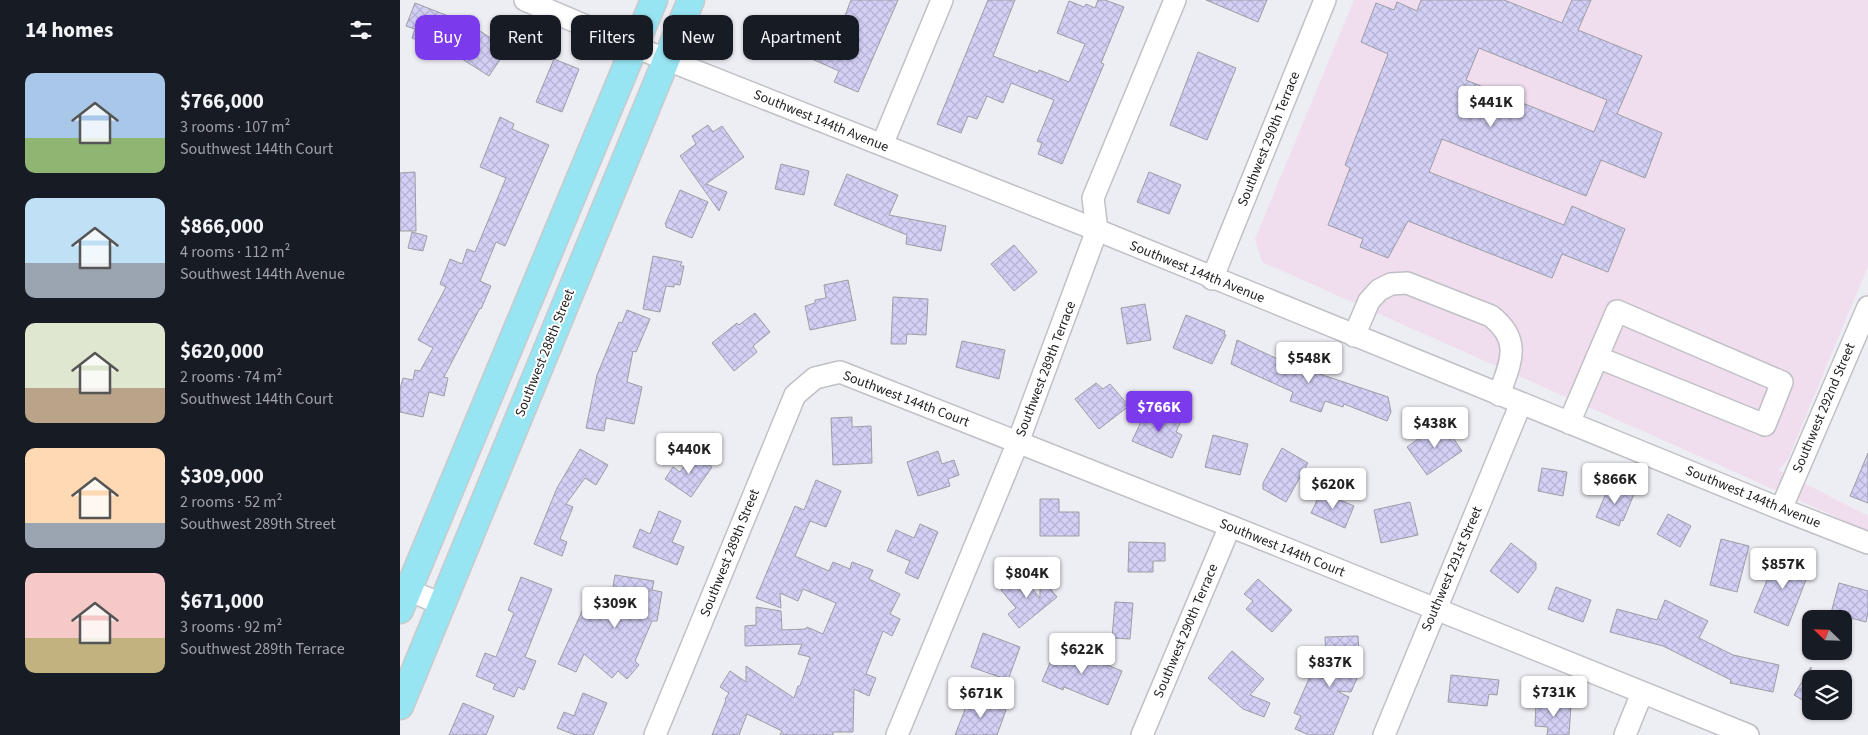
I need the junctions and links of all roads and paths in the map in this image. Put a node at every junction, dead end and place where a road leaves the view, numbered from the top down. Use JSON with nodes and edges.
{"nodes":[{"id":1,"x":525,"y":0,"type":"edge"},
{"id":2,"x":654,"y":0,"type":"edge"},
{"id":3,"x":690,"y":0,"type":"edge"},
{"id":4,"x":942,"y":0,"type":"edge"},
{"id":5,"x":1175,"y":0,"type":"edge"},
{"id":6,"x":1325,"y":0,"type":"edge"},
{"id":7,"x":648,"y":15,"type":"edge"},
{"id":8,"x":684,"y":15,"type":"edge"},
{"id":9,"x":571,"y":20,"type":"edge"},
{"id":10,"x":629,"y":60,"type":"edge"},
{"id":11,"x":666,"y":60,"type":"joint"},
{"id":12,"x":882,"y":145,"type":"junction"},
{"id":13,"x":1098,"y":230,"type":"junction"},
{"id":14,"x":1212,"y":279,"type":"junction"},
{"id":15,"x":1868,"y":307,"type":"edge"},
{"id":16,"x":1864,"y":328,"type":"edge"},
{"id":17,"x":1354,"y":336,"type":"junction"},
{"id":18,"x":1597,"y":357,"type":"junction"},
{"id":19,"x":815,"y":378,"type":"joint"},
{"id":20,"x":1499,"y":395,"type":"junction"},
{"id":21,"x":1521,"y":403,"type":"junction"},
{"id":22,"x":1569,"y":423,"type":"junction"},
{"id":23,"x":1018,"y":442,"type":"junction"},
{"id":24,"x":1780,"y":509,"type":"junction"},
{"id":25,"x":1230,"y":526,"type":"junction"},
{"id":26,"x":1868,"y":543,"type":"edge"},
{"id":27,"x":403,"y":596,"type":"edge"},
{"id":28,"x":442,"y":604,"type":"junction"},
{"id":29,"x":1435,"y":610,"type":"junction"},
{"id":30,"x":1642,"y":693,"type":"junction"},
{"id":31,"x":400,"y":706,"type":"edge"},
{"id":32,"x":655,"y":735,"type":"edge"},
{"id":33,"x":897,"y":735,"type":"edge"},
{"id":34,"x":1142,"y":735,"type":"edge"},
{"id":35,"x":1384,"y":735,"type":"edge"},
{"id":36,"x":1625,"y":735,"type":"edge"},
{"id":37,"x":1748,"y":735,"type":"edge"}],
"edges":[{"from":1,"to":9,"type":"street","name":"Southwest 144th Avenue"},
{"from":2,"to":7,"type":"main road"},
{"from":3,"to":8,"type":"main road","name":"Southwest 288th Street"},
{"from":4,"to":12,"type":"street"},
{"from":5,"to":13,"type":"street","name":"Southwest 289th Terrace"},
{"from":6,"to":14,"type":"street","name":"Southwest 290th Terrace"},
{"from":10,"to":27,"type":"main road"},
{"from":11,"to":12,"type":"street","name":"Southwest 144th Avenue"},
{"from":11,"to":28,"type":"main road","name":"Southwest 288th Street"},
{"from":12,"to":13,"type":"street","name":"Southwest 144th Avenue"},
{"from":13,"to":14,"type":"street","name":"Southwest 144th Avenue"},
{"from":13,"to":23,"type":"street","name":"Southwest 289th Terrace"},
{"from":14,"to":17,"type":"street","name":"Southwest 144th Avenue"},
{"from":15,"to":16,"type":"street","name":"Southwest 292nd Street"},
{"from":16,"to":24,"type":"street","name":"Southwest 292nd Street"},
{"from":17,"to":20,"type":"street","name":"Southwest 144th Avenue"},
{"from":17,"to":20,"type":"street"},
{"from":18,"to":18,"type":"street"},
{"from":18,"to":22,"type":"street"},
{"from":19,"to":23,"type":"street","name":"Southwest 144th Court"},
{"from":19,"to":32,"type":"street","name":"Southwest 289th Street"},
{"from":20,"to":21,"type":"street","name":"Southwest 144th Avenue"},
{"from":21,"to":22,"type":"street","name":"Southwest 144th Avenue"},
{"from":21,"to":29,"type":"street","name":"Southwest 291st Street"},
{"from":22,"to":24,"type":"street","name":"Southwest 144th Avenue"},
{"from":23,"to":25,"type":"street","name":"Southwest 144th Court"},
{"from":23,"to":33,"type":"street","name":"Southwest 289th Terrace"},
{"from":24,"to":26,"type":"street","name":"Southwest 144th Avenue"},
{"from":25,"to":29,"type":"street","name":"Southwest 144th Court"},
{"from":25,"to":34,"type":"street","name":"Southwest 290th Terrace"},
{"from":27,"to":28,"type":"street"},
{"from":28,"to":31,"type":"main road","name":"Southwest 288th Street"},
{"from":29,"to":30,"type":"street","name":"Southwest 144th Court"},
{"from":29,"to":35,"type":"street","name":"Southwest 291st Street"},
{"from":30,"to":36,"type":"street"},
{"from":30,"to":37,"type":"street","name":"Southwest 144th Court"}]}
